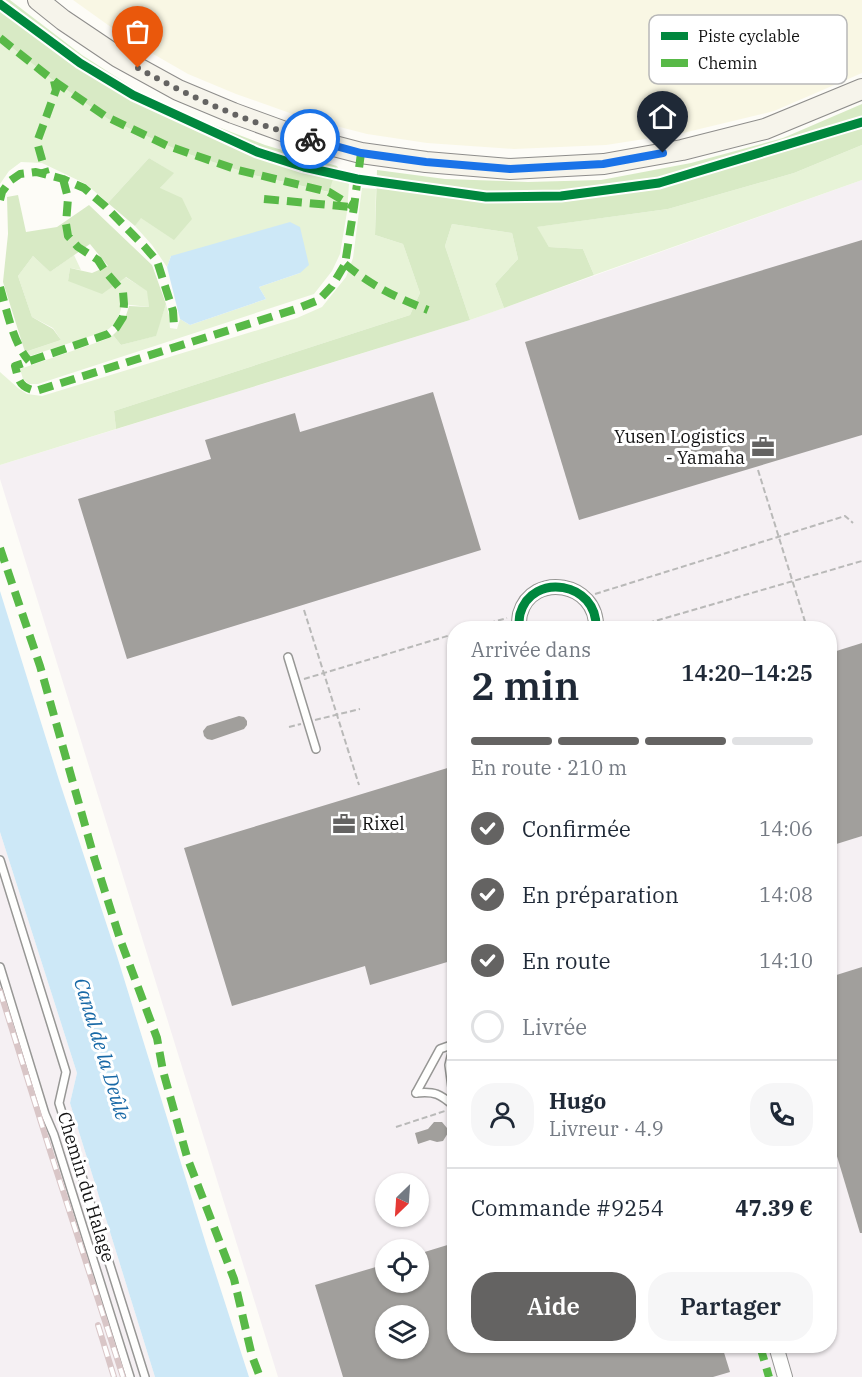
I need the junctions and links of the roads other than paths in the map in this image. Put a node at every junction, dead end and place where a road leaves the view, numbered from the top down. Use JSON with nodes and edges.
{"nodes":[{"id":1,"x":38,"y":0,"type":"edge"},
{"id":2,"x":862,"y":89,"type":"edge"},
{"id":3,"x":520,"y":621,"type":"edge"},
{"id":4,"x":595,"y":621,"type":"edge"},
{"id":5,"x":288,"y":657,"type":"dead end"},
{"id":6,"x":316,"y":749,"type":"dead end"},
{"id":7,"x":0,"y":860,"type":"edge"},
{"id":8,"x":0,"y":966,"type":"edge"},
{"id":9,"x":447,"y":1046,"type":"edge"},
{"id":10,"x":447,"y":1099,"type":"edge"},
{"id":11,"x":778,"y":1353,"type":"edge"},
{"id":12,"x":130,"y":1377,"type":"edge"},
{"id":13,"x":145,"y":1377,"type":"edge"},
{"id":14,"x":785,"y":1377,"type":"edge"}],
"edges":[{"from":1,"to":2,"type":"main road"},
{"from":3,"to":4,"type":"street"},
{"from":5,"to":6,"type":"lane"},
{"from":7,"to":13,"type":"lane","name":"Chemin du Halage"},
{"from":8,"to":12,"type":"lane"},
{"from":9,"to":10,"type":"lane"},
{"from":11,"to":14,"type":"street"}]}
